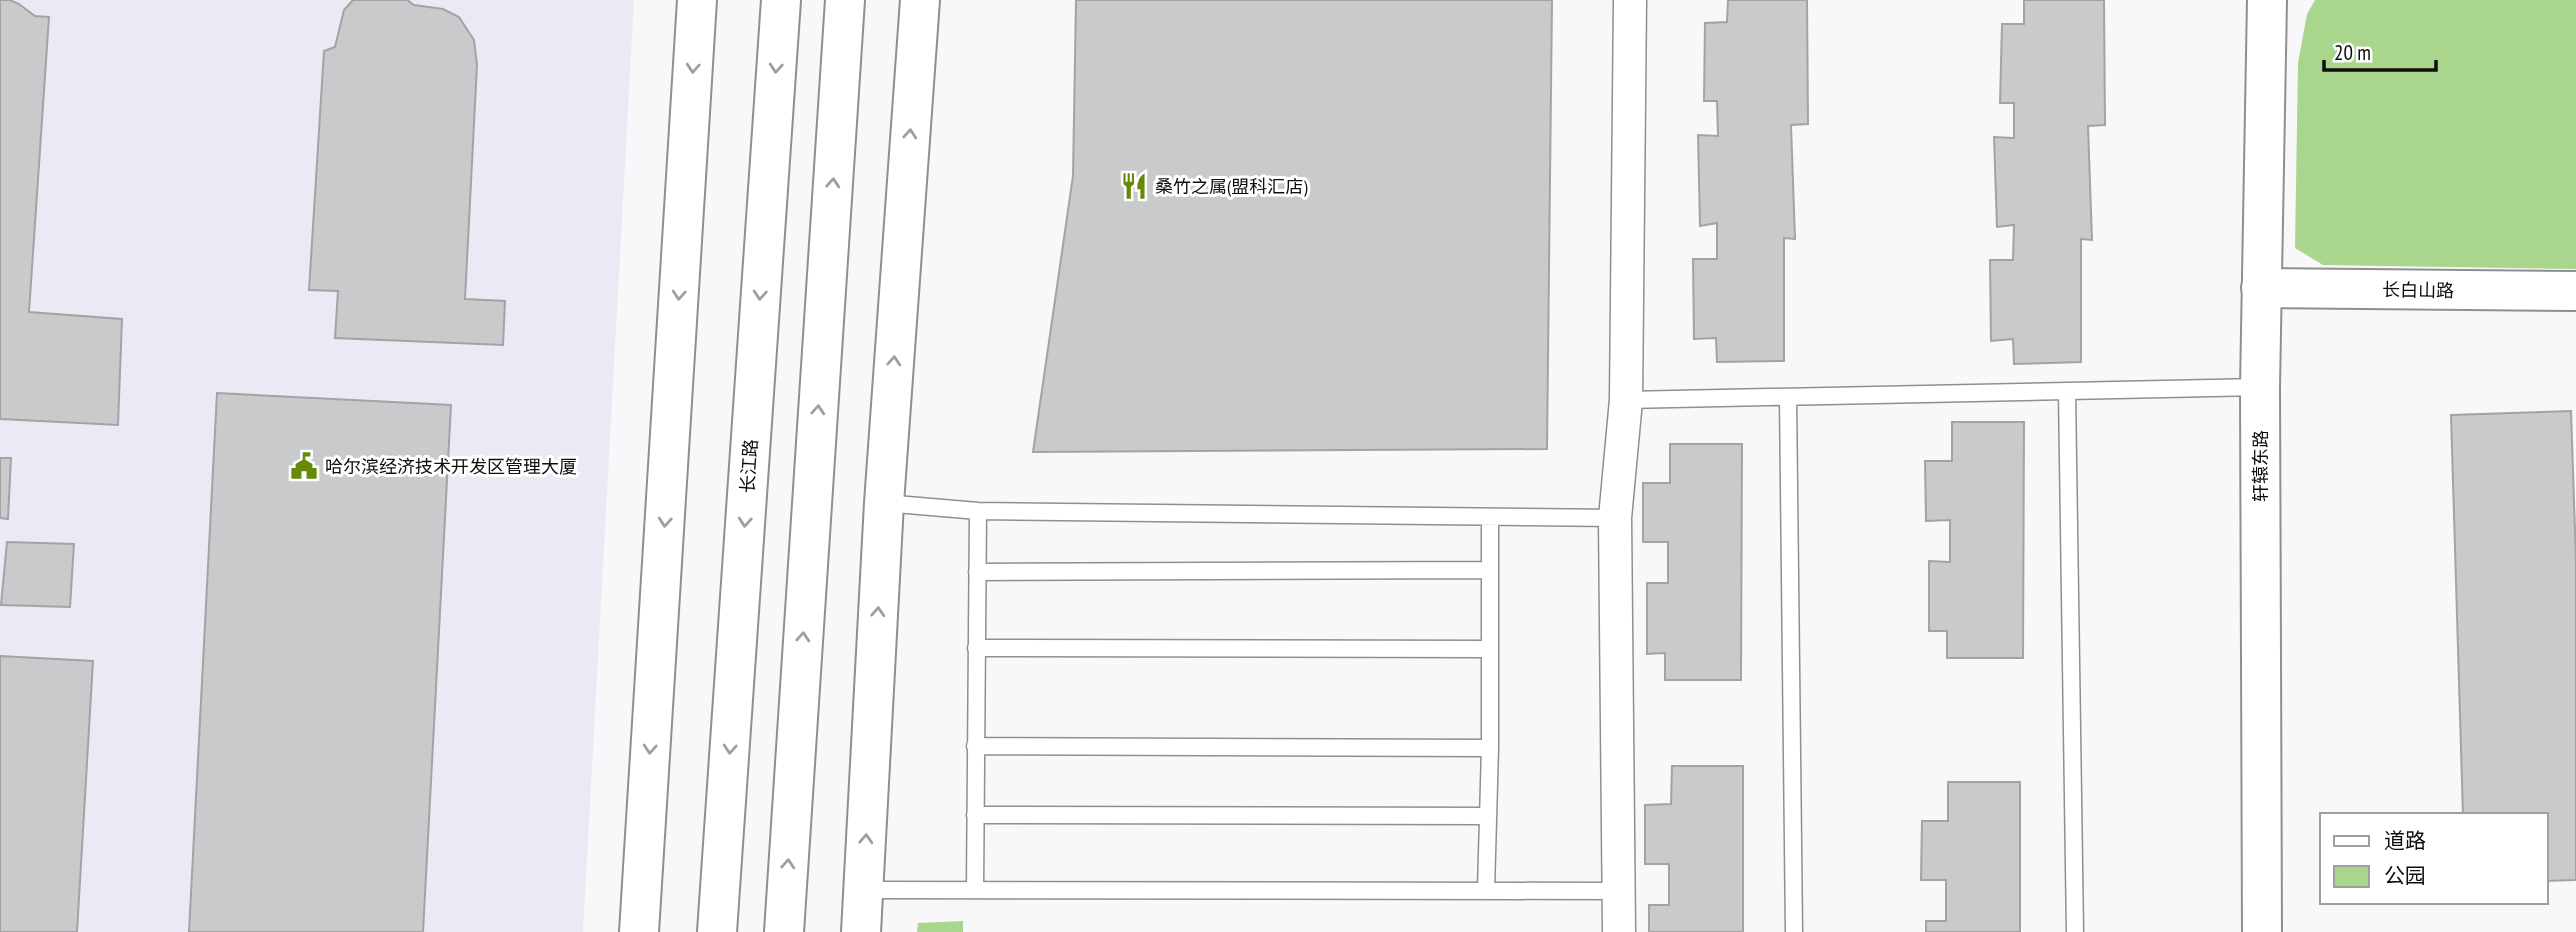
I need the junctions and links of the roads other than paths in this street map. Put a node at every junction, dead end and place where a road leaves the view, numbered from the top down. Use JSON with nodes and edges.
{"nodes":[{"id":1,"x":697,"y":0,"type":"edge"},
{"id":2,"x":780,"y":0,"type":"edge"},
{"id":3,"x":845,"y":0,"type":"edge"},
{"id":4,"x":920,"y":0,"type":"edge"},
{"id":5,"x":1629,"y":0,"type":"edge"},
{"id":6,"x":2267,"y":0,"type":"edge"},
{"id":7,"x":2260,"y":288,"type":"junction"},
{"id":8,"x":2576,"y":292,"type":"edge"},
{"id":9,"x":2260,"y":387,"type":"junction"},
{"id":10,"x":2067,"y":391,"type":"junction"},
{"id":11,"x":1788,"y":397,"type":"junction"},
{"id":12,"x":1626,"y":400,"type":"junction"},
{"id":13,"x":884,"y":503,"type":"junction"},
{"id":14,"x":978,"y":511,"type":"junction"},
{"id":15,"x":1490,"y":517,"type":"junction"},
{"id":16,"x":1615,"y":517,"type":"junction"},
{"id":17,"x":1490,"y":570,"type":"junction"},
{"id":18,"x":977,"y":572,"type":"junction"},
{"id":19,"x":976,"y":648,"type":"junction"},
{"id":20,"x":1489,"y":649,"type":"junction"},
{"id":21,"x":975,"y":746,"type":"junction"},
{"id":22,"x":1490,"y":748,"type":"junction"},
{"id":23,"x":975,"y":815,"type":"junction"},
{"id":24,"x":1488,"y":816,"type":"junction"},
{"id":25,"x":863,"y":890,"type":"junction"},
{"id":26,"x":975,"y":890,"type":"junction"},
{"id":27,"x":1486,"y":890,"type":"junction"},
{"id":28,"x":1619,"y":891,"type":"junction"},
{"id":29,"x":639,"y":932,"type":"edge"},
{"id":30,"x":717,"y":932,"type":"edge"},
{"id":31,"x":784,"y":932,"type":"edge"},
{"id":32,"x":860,"y":932,"type":"edge"},
{"id":33,"x":1619,"y":932,"type":"edge"},
{"id":34,"x":1794,"y":932,"type":"edge"},
{"id":35,"x":2075,"y":932,"type":"edge"},
{"id":36,"x":2262,"y":932,"type":"edge"}],
"edges":[{"from":1,"to":29,"type":"main road","one_way":true},
{"from":2,"to":30,"type":"main road","name":"长江路","one_way":true},
{"from":31,"to":3,"type":"main road","one_way":true},
{"from":13,"to":4,"type":"main road","one_way":true},
{"from":5,"to":12,"type":"street"},
{"from":6,"to":7,"type":"main road","name":"轩辕东路"},
{"from":7,"to":8,"type":"main road","name":"长白山路"},
{"from":7,"to":9,"type":"main road","name":"轩辕东路"},
{"from":9,"to":10,"type":"lane"},
{"from":9,"to":36,"type":"main road","name":"轩辕东路"},
{"from":10,"to":11,"type":"lane"},
{"from":10,"to":35,"type":"lane"},
{"from":11,"to":12,"type":"lane"},
{"from":11,"to":34,"type":"lane"},
{"from":12,"to":16,"type":"street"},
{"from":13,"to":14,"type":"lane"},
{"from":25,"to":13,"type":"main road","one_way":true},
{"from":14,"to":15,"type":"lane"},
{"from":14,"to":18,"type":"lane"},
{"from":15,"to":16,"type":"lane"},
{"from":15,"to":17,"type":"lane"},
{"from":16,"to":28,"type":"street"},
{"from":17,"to":18,"type":"lane"},
{"from":17,"to":20,"type":"lane"},
{"from":18,"to":19,"type":"lane"},
{"from":19,"to":20,"type":"lane"},
{"from":19,"to":21,"type":"lane"},
{"from":20,"to":22,"type":"lane"},
{"from":21,"to":22,"type":"lane"},
{"from":21,"to":23,"type":"lane"},
{"from":22,"to":24,"type":"lane"},
{"from":23,"to":24,"type":"lane"},
{"from":23,"to":26,"type":"lane"},
{"from":24,"to":27,"type":"lane"},
{"from":25,"to":26,"type":"lane"},
{"from":25,"to":32,"type":"main road"},
{"from":26,"to":27,"type":"lane"},
{"from":27,"to":28,"type":"lane"},
{"from":28,"to":33,"type":"street"}]}
